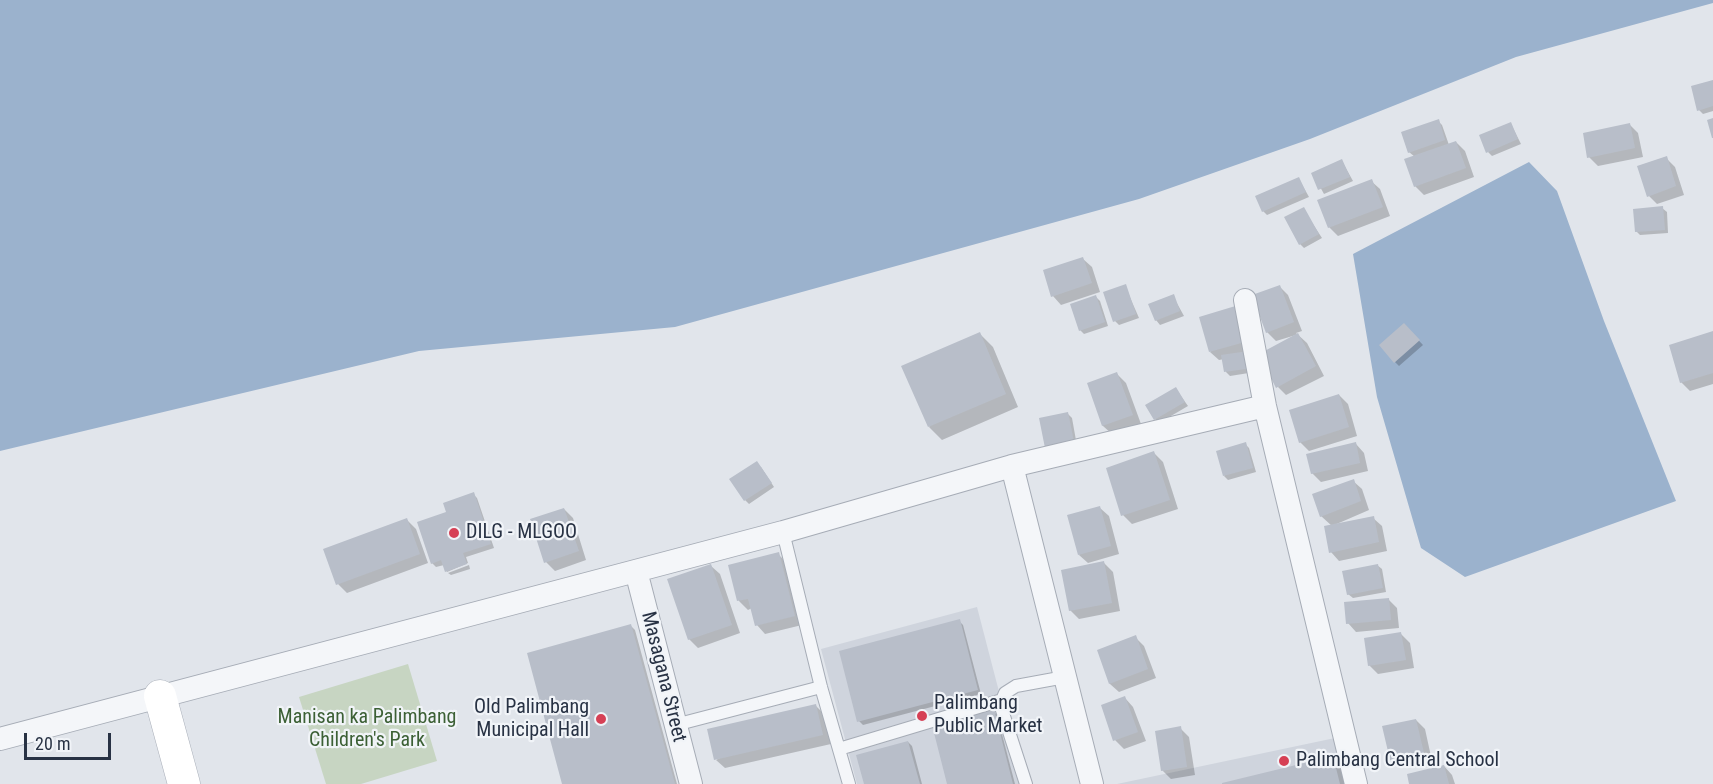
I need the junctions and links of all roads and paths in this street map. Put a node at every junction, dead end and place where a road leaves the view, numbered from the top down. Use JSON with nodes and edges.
{"nodes":[{"id":1,"x":1245,"y":300,"type":"dead end"},
{"id":2,"x":1265,"y":406,"type":"junction"},
{"id":3,"x":1012,"y":466,"type":"junction"},
{"id":4,"x":783,"y":532,"type":"junction"},
{"id":5,"x":636,"y":571,"type":"junction"},
{"id":6,"x":1065,"y":676,"type":"junction"},
{"id":7,"x":821,"y":687,"type":"junction"},
{"id":8,"x":160,"y":696,"type":"junction"},
{"id":9,"x":1002,"y":700,"type":"junction"},
{"id":10,"x":675,"y":725,"type":"junction"},
{"id":11,"x":0,"y":739,"type":"edge"},
{"id":12,"x":839,"y":749,"type":"junction"},
{"id":13,"x":184,"y":784,"type":"edge"},
{"id":14,"x":691,"y":784,"type":"edge"},
{"id":15,"x":849,"y":784,"type":"edge"},
{"id":16,"x":1026,"y":784,"type":"edge"},
{"id":17,"x":1092,"y":784,"type":"edge"},
{"id":18,"x":1356,"y":784,"type":"edge"}],
"edges":[{"from":1,"to":2,"type":"street"},
{"from":2,"to":3,"type":"street"},
{"from":2,"to":18,"type":"street"},
{"from":3,"to":4,"type":"street"},
{"from":3,"to":6,"type":"street"},
{"from":4,"to":5,"type":"street"},
{"from":4,"to":7,"type":"lane"},
{"from":5,"to":8,"type":"street"},
{"from":5,"to":10,"type":"street","name":"Masagana Street"},
{"from":6,"to":9,"type":"lane"},
{"from":6,"to":17,"type":"street"},
{"from":7,"to":10,"type":"lane"},
{"from":7,"to":12,"type":"lane"},
{"from":8,"to":11,"type":"street"},
{"from":8,"to":13,"type":"street"},
{"from":9,"to":12,"type":"lane"},
{"from":9,"to":16,"type":"lane"},
{"from":10,"to":14,"type":"street","name":"Masagana Street"},
{"from":12,"to":15,"type":"lane"}]}
